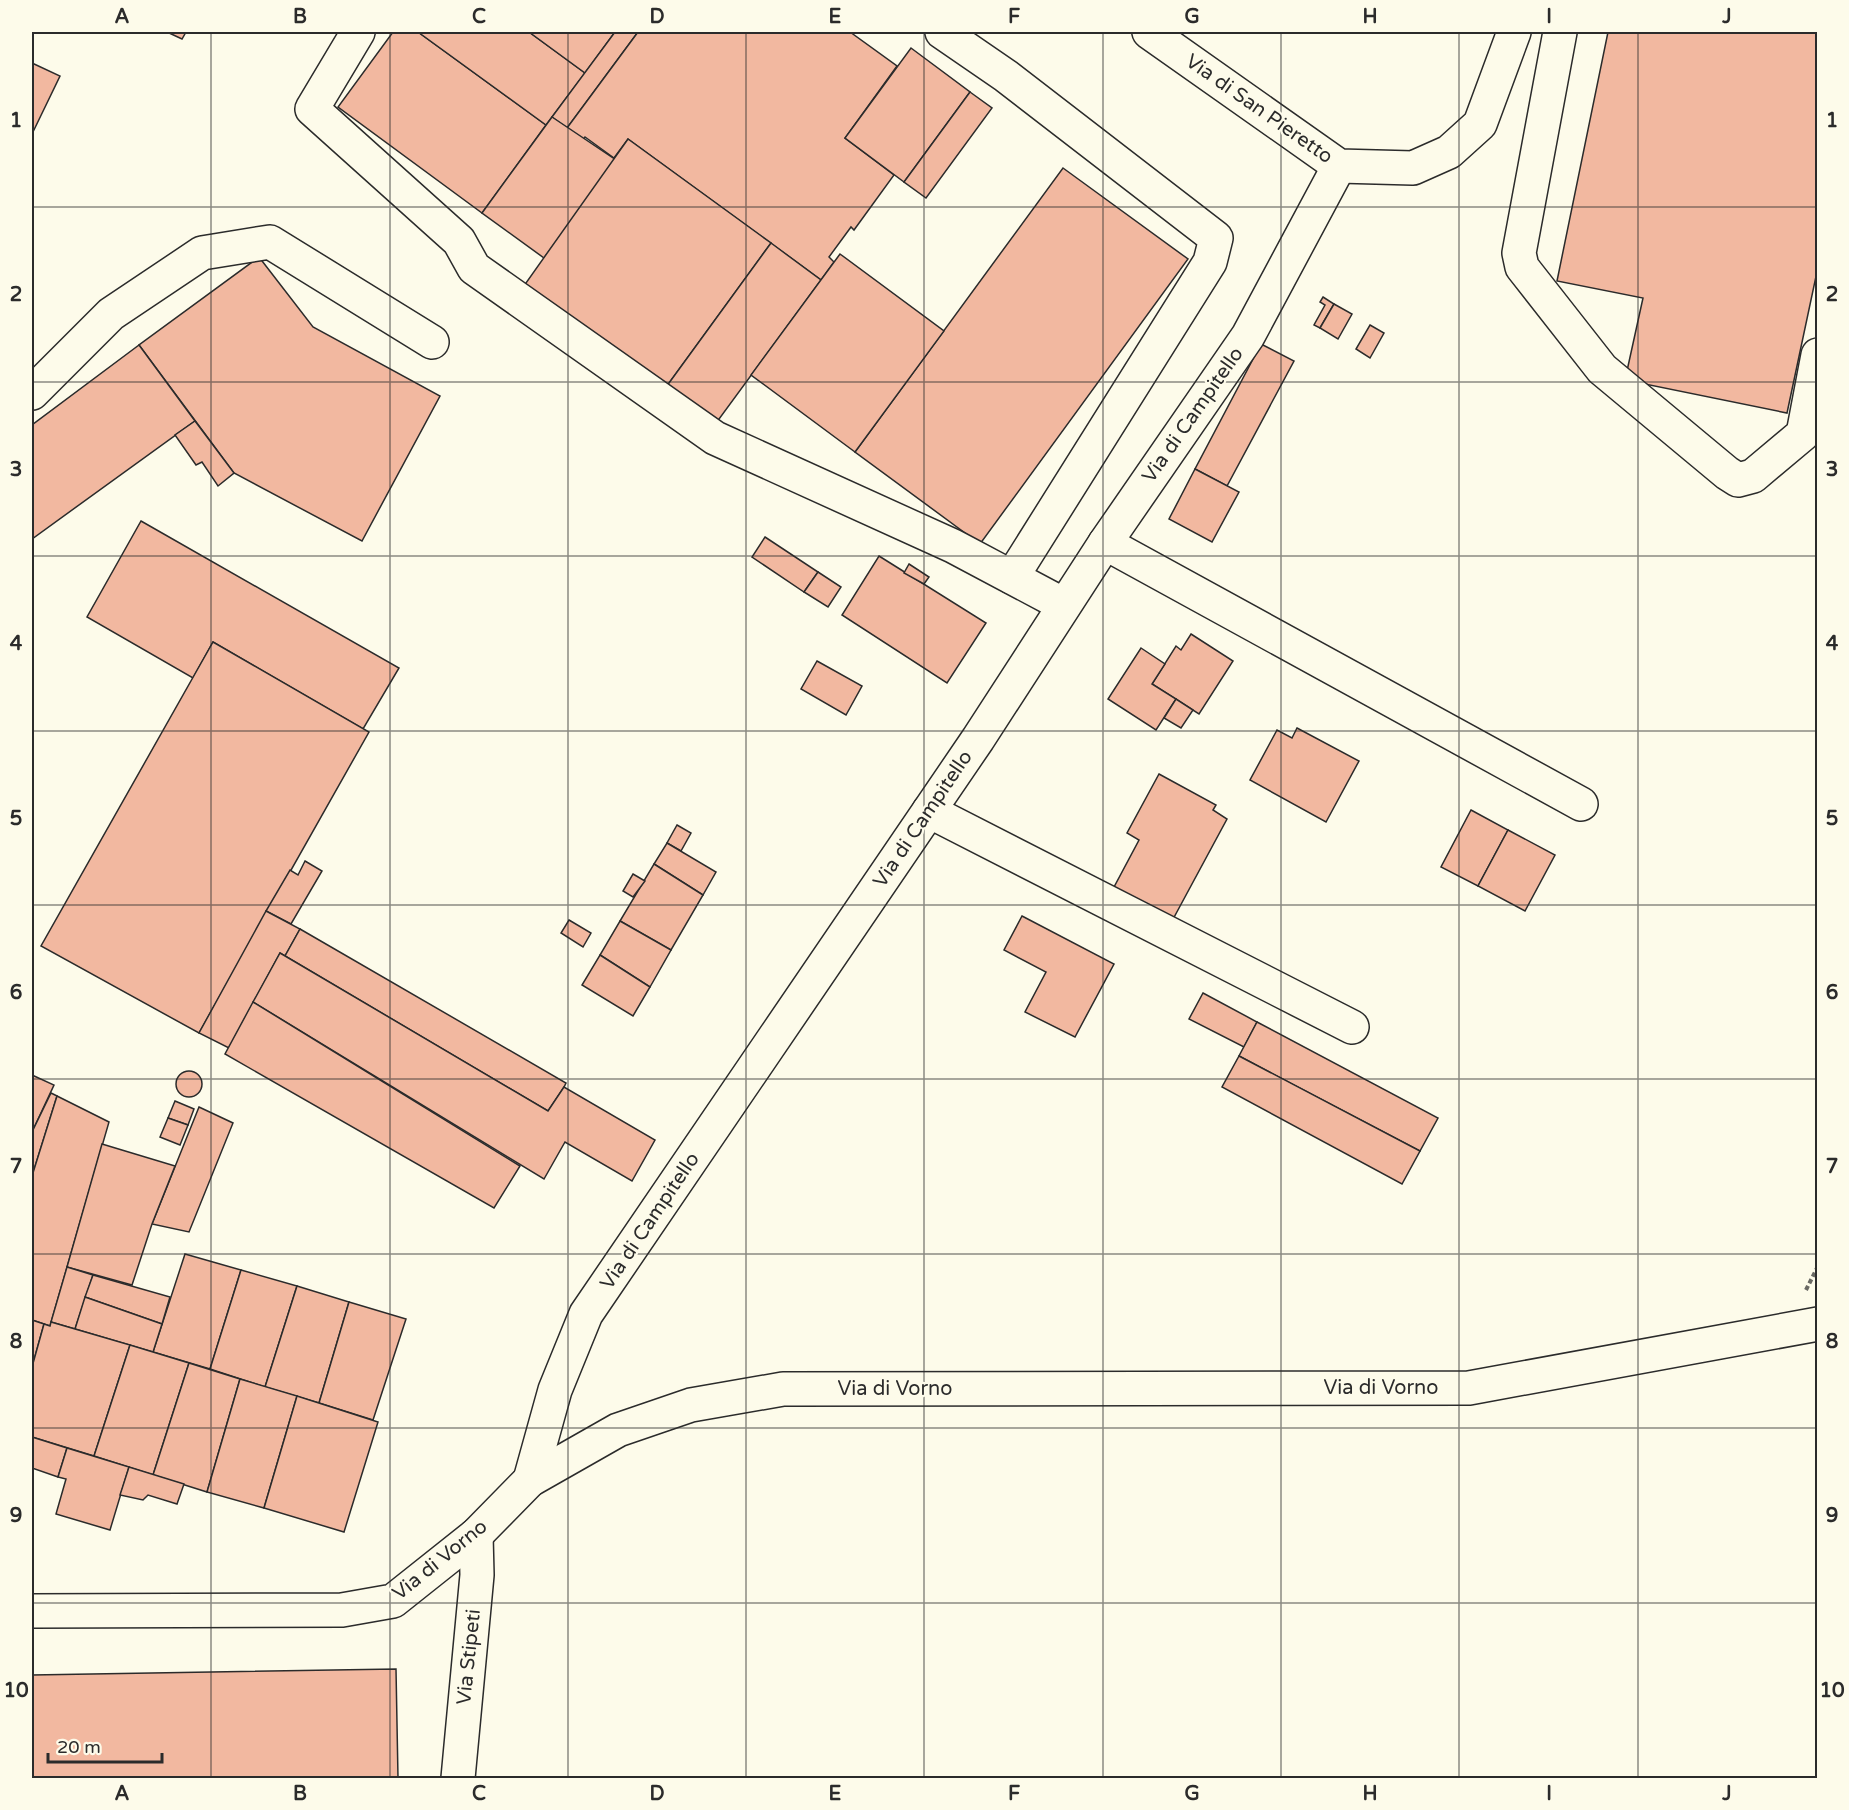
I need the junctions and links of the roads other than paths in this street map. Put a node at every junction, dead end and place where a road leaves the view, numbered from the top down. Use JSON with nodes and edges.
{"nodes":[{"id":1,"x":358,"y":32,"type":"edge"},
{"id":2,"x":942,"y":32,"type":"edge"},
{"id":3,"x":1149,"y":32,"type":"edge"},
{"id":4,"x":1514,"y":32,"type":"edge"},
{"id":5,"x":1560,"y":32,"type":"edge"},
{"id":6,"x":1339,"y":166,"type":"junction"},
{"id":7,"x":432,"y":342,"type":"dead end"},
{"id":8,"x":1818,"y":355,"type":"edge"},
{"id":9,"x":32,"y":393,"type":"edge"},
{"id":10,"x":1105,"y":543,"type":"junction"},
{"id":11,"x":1012,"y":577,"type":"junction"},
{"id":12,"x":1064,"y":605,"type":"junction"},
{"id":13,"x":1581,"y":804,"type":"dead end"},
{"id":14,"x":928,"y":812,"type":"junction"},
{"id":15,"x":1352,"y":1027,"type":"dead end"},
{"id":16,"x":1818,"y":1324,"type":"edge"},
{"id":17,"x":530,"y":1480,"type":"junction"},
{"id":18,"x":476,"y":1535,"type":"junction"},
{"id":19,"x":32,"y":1611,"type":"edge"},
{"id":20,"x":458,"y":1779,"type":"edge"}],
"edges":[{"from":1,"to":11,"type":"street"},
{"from":2,"to":11,"type":"street"},
{"from":3,"to":6,"type":"street","name":"Via di San Pieretto"},
{"from":4,"to":6,"type":"street","name":"Via di San Pieretto"},
{"from":5,"to":8,"type":"street"},
{"from":6,"to":10,"type":"street","name":"Via di Campitello"},
{"from":7,"to":9,"type":"street"},
{"from":10,"to":12,"type":"street","name":"Via di Campitello"},
{"from":10,"to":13,"type":"street"},
{"from":11,"to":12,"type":"street"},
{"from":12,"to":14,"type":"street","name":"Via di Campitello"},
{"from":14,"to":15,"type":"street"},
{"from":14,"to":17,"type":"street","name":"Via di Campitello"},
{"from":16,"to":17,"type":"street","name":"Via di Vorno"},
{"from":17,"to":18,"type":"street","name":"Via di Vorno"},
{"from":18,"to":19,"type":"street","name":"Via di Vorno"},
{"from":18,"to":20,"type":"street","name":"Via Stipeti"}]}
